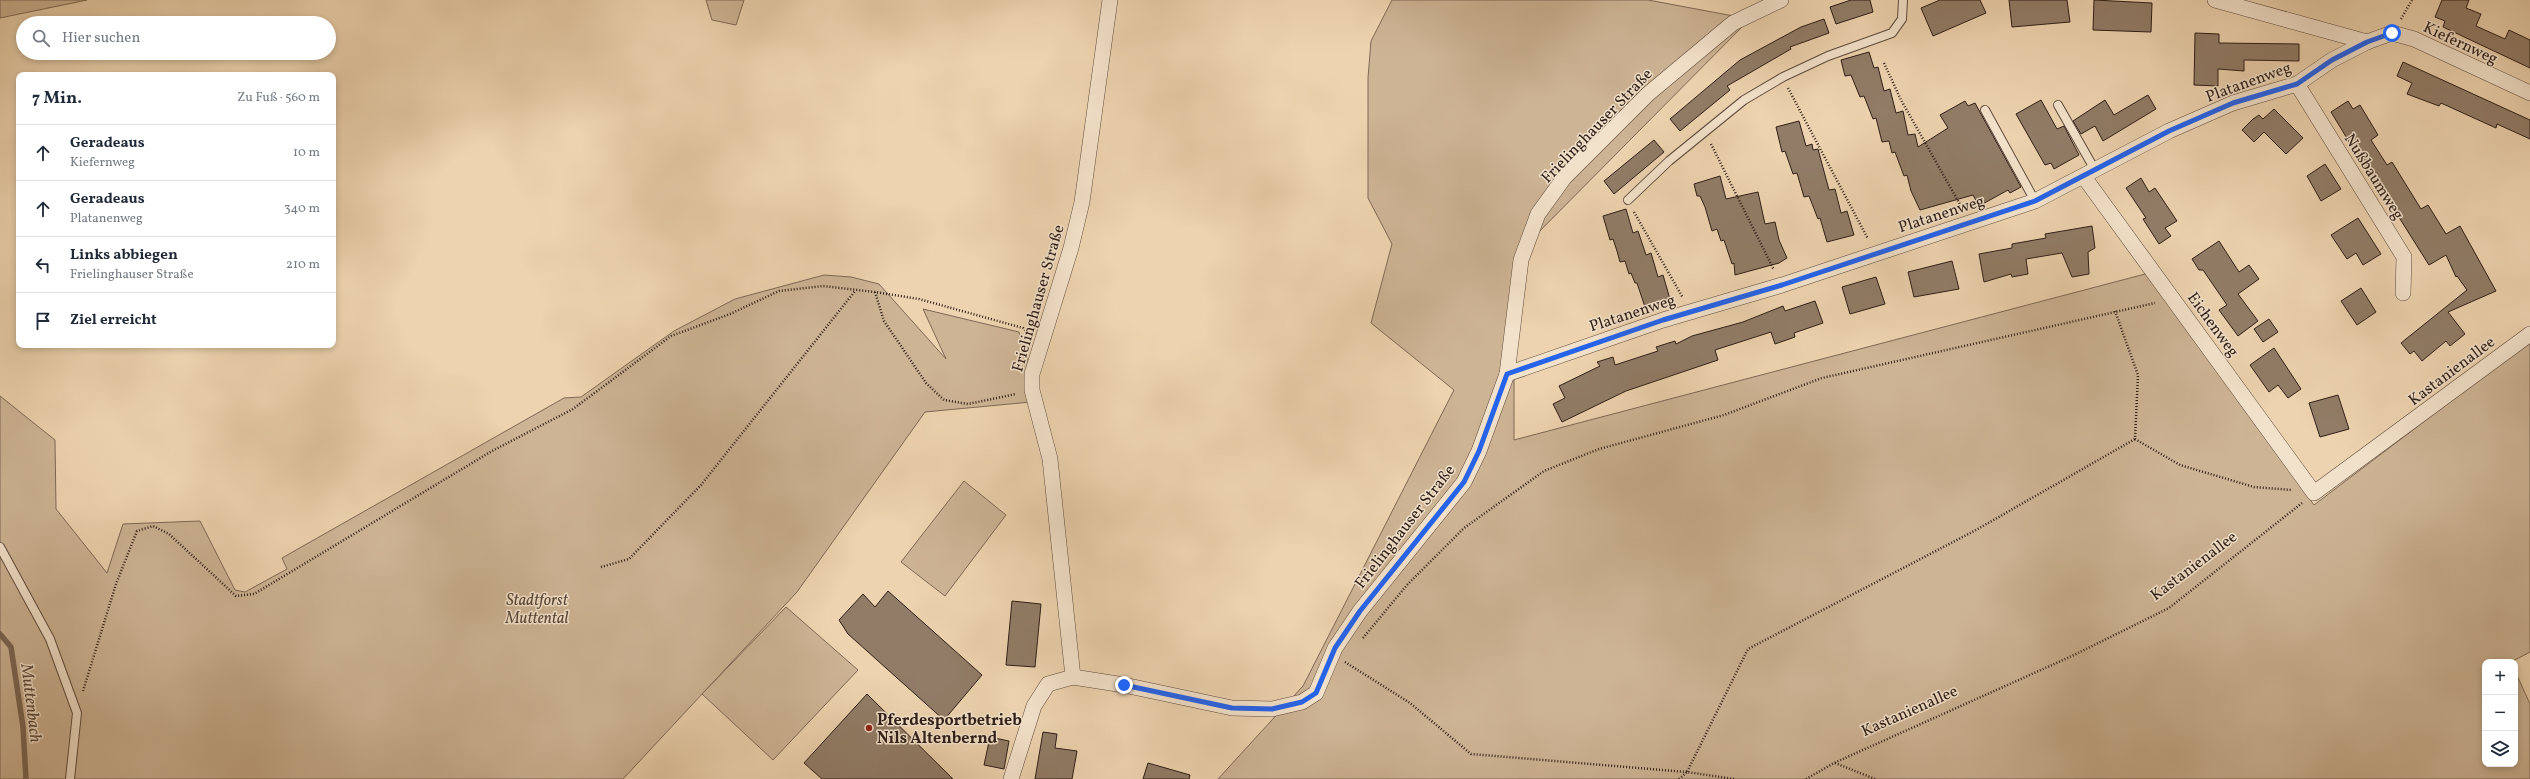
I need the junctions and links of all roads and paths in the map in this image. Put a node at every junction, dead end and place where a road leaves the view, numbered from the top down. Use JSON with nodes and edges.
{"nodes":[{"id":1,"x":1110,"y":0,"type":"edge"},
{"id":2,"x":1781,"y":0,"type":"edge"},
{"id":3,"x":1902,"y":0,"type":"edge"},
{"id":4,"x":2215,"y":0,"type":"edge"},
{"id":5,"x":2412,"y":0,"type":"edge"},
{"id":6,"x":2392,"y":33,"type":"junction"},
{"id":7,"x":2367,"y":42,"type":"junction"},
{"id":8,"x":1884,"y":63,"type":"dead end"},
{"id":9,"x":1783,"y":77,"type":"junction"},
{"id":10,"x":2297,"y":84,"type":"junction"},
{"id":11,"x":2530,"y":94,"type":"edge"},
{"id":12,"x":2058,"y":105,"type":"dead end"},
{"id":13,"x":1985,"y":110,"type":"dead end"},
{"id":14,"x":1705,"y":133,"type":"junction"},
{"id":15,"x":2089,"y":174,"type":"junction"},
{"id":16,"x":1628,"y":200,"type":"joint"},
{"id":17,"x":2035,"y":201,"type":"junction"},
{"id":18,"x":1970,"y":222,"type":"junction"},
{"id":19,"x":1876,"y":254,"type":"junction"},
{"id":20,"x":1782,"y":285,"type":"junction"},
{"id":21,"x":855,"y":291,"type":"junction"},
{"id":22,"x":875,"y":292,"type":"junction"},
{"id":23,"x":2403,"y":293,"type":"dead end"},
{"id":24,"x":2173,"y":299,"type":"junction"},
{"id":25,"x":2116,"y":310,"type":"junction"},
{"id":26,"x":1691,"y":312,"type":"junction"},
{"id":27,"x":2530,"y":334,"type":"edge"},
{"id":28,"x":1038,"y":348,"type":"junction"},
{"id":29,"x":1507,"y":374,"type":"junction"},
{"id":30,"x":1032,"y":390,"type":"junction"},
{"id":31,"x":2135,"y":439,"type":"junction"},
{"id":32,"x":2314,"y":493,"type":"junction"},
{"id":33,"x":0,"y":547,"type":"edge"},
{"id":34,"x":601,"y":567,"type":"dead end"},
{"id":35,"x":1359,"y":644,"type":"dead end"},
{"id":36,"x":1349,"y":656,"type":"dead end"},
{"id":37,"x":1344,"y":662,"type":"junction"},
{"id":38,"x":1340,"y":668,"type":"dead end"},
{"id":39,"x":1072,"y":677,"type":"junction"},
{"id":40,"x":77,"y":713,"type":"junction"},
{"id":41,"x":1834,"y":762,"type":"junction"},
{"id":42,"x":1688,"y":772,"type":"junction"},
{"id":43,"x":70,"y":779,"type":"edge"},
{"id":44,"x":1011,"y":779,"type":"edge"},
{"id":45,"x":1679,"y":779,"type":"edge"},
{"id":46,"x":1734,"y":779,"type":"edge"},
{"id":47,"x":1806,"y":779,"type":"edge"},
{"id":48,"x":1875,"y":779,"type":"edge"}],
"edges":[{"from":1,"to":28,"type":"street","name":"Frielinghauser Straße"},
{"from":2,"to":29,"type":"street","name":"Frielinghauser Straße"},
{"from":3,"to":9,"type":"lane"},
{"from":4,"to":7,"type":"street"},
{"from":5,"to":6,"type":"path"},
{"from":6,"to":7,"type":"street"},
{"from":6,"to":11,"type":"street","name":"Kiefernweg"},
{"from":7,"to":10,"type":"street","name":"Platanenweg"},
{"from":8,"to":18,"type":"path"},
{"from":9,"to":14,"type":"lane"},
{"from":9,"to":19,"type":"path"},
{"from":10,"to":15,"type":"street","name":"Platanenweg"},
{"from":10,"to":23,"type":"street","name":"Nußbaumweg"},
{"from":12,"to":15,"type":"lane"},
{"from":13,"to":17,"type":"lane"},
{"from":14,"to":16,"type":"lane"},
{"from":14,"to":20,"type":"path"},
{"from":15,"to":17,"type":"street","name":"Platanenweg"},
{"from":15,"to":24,"type":"street","name":"Eichenweg"},
{"from":16,"to":26,"type":"path"},
{"from":17,"to":18,"type":"street","name":"Platanenweg"},
{"from":18,"to":19,"type":"street","name":"Platanenweg"},
{"from":19,"to":20,"type":"street","name":"Platanenweg"},
{"from":20,"to":26,"type":"street","name":"Platanenweg"},
{"from":21,"to":22,"type":"path"},
{"from":21,"to":34,"type":"path"},
{"from":21,"to":40,"type":"path"},
{"from":22,"to":28,"type":"path"},
{"from":22,"to":30,"type":"path"},
{"from":24,"to":25,"type":"path"},
{"from":24,"to":32,"type":"street","name":"Eichenweg"},
{"from":25,"to":31,"type":"path"},
{"from":25,"to":35,"type":"path"},
{"from":26,"to":29,"type":"street","name":"Platanenweg"},
{"from":27,"to":32,"type":"street","name":"Kastanienallee"},
{"from":28,"to":30,"type":"street","name":"Frielinghauser Straße"},
{"from":29,"to":39,"type":"street","name":"Frielinghauser Straße"},
{"from":30,"to":39,"type":"street","name":"Frielinghauser Straße"},
{"from":31,"to":32,"type":"path"},
{"from":31,"to":42,"type":"path"},
{"from":32,"to":41,"type":"path","name":"Kastanienallee"},
{"from":33,"to":40,"type":"lane"},
{"from":36,"to":37,"type":"path"},
{"from":37,"to":38,"type":"path"},
{"from":37,"to":42,"type":"path"},
{"from":39,"to":44,"type":"street","name":"Frielinghauser Straße"},
{"from":40,"to":43,"type":"lane"},
{"from":41,"to":47,"type":"path","name":"Kastanienallee"},
{"from":41,"to":48,"type":"path"},
{"from":42,"to":45,"type":"path"},
{"from":42,"to":46,"type":"path"}]}
